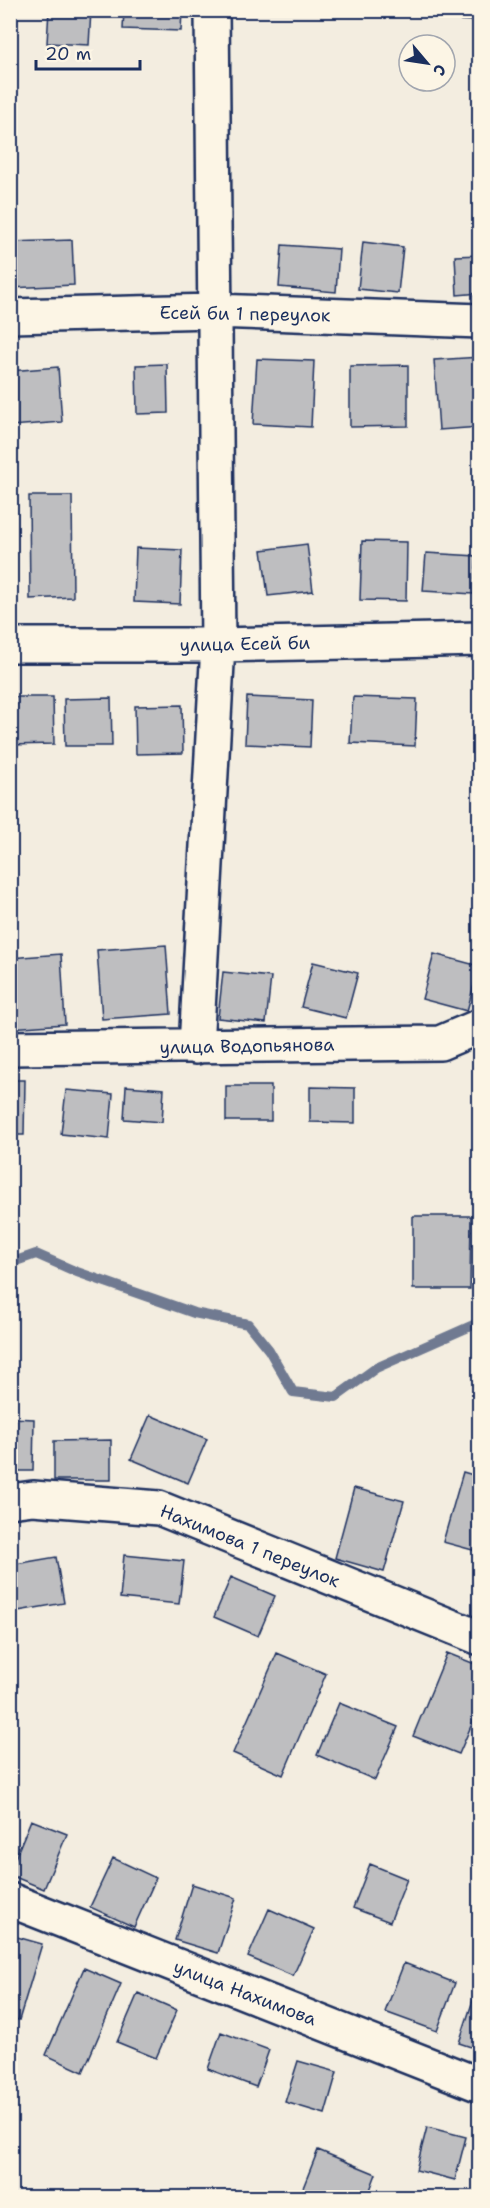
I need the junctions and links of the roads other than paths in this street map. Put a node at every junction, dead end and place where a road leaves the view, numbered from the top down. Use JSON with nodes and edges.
{"nodes":[{"id":1,"x":212,"y":10,"type":"edge"},
{"id":2,"x":214,"y":310,"type":"junction"},
{"id":3,"x":10,"y":316,"type":"edge"},
{"id":4,"x":480,"y":321,"type":"edge"},
{"id":5,"x":480,"y":639,"type":"edge"},
{"id":6,"x":10,"y":645,"type":"edge"},
{"id":7,"x":218,"y":645,"type":"junction"},
{"id":8,"x":480,"y":1026,"type":"edge"},
{"id":9,"x":196,"y":1047,"type":"junction"},
{"id":10,"x":10,"y":1048,"type":"edge"},
{"id":11,"x":10,"y":1501,"type":"edge"},
{"id":12,"x":480,"y":1638,"type":"edge"},
{"id":13,"x":10,"y":1900,"type":"edge"},
{"id":14,"x":480,"y":2085,"type":"edge"}],
"edges":[{"from":1,"to":2,"type":"street"},
{"from":2,"to":3,"type":"street","name":"Есей би 1 переулок"},
{"from":2,"to":4,"type":"street","name":"Есей би 1 переулок"},
{"from":2,"to":7,"type":"street"},
{"from":5,"to":7,"type":"street","name":"улица Есей би"},
{"from":6,"to":7,"type":"street","name":"улица Есей би"},
{"from":7,"to":9,"type":"street"},
{"from":8,"to":9,"type":"street","name":"улица Водопьянова"},
{"from":9,"to":10,"type":"street","name":"улица Водопьянова"},
{"from":11,"to":12,"type":"street","name":"Нахимова 1 переулок"},
{"from":13,"to":14,"type":"street","name":"улица Нахимова"}]}
